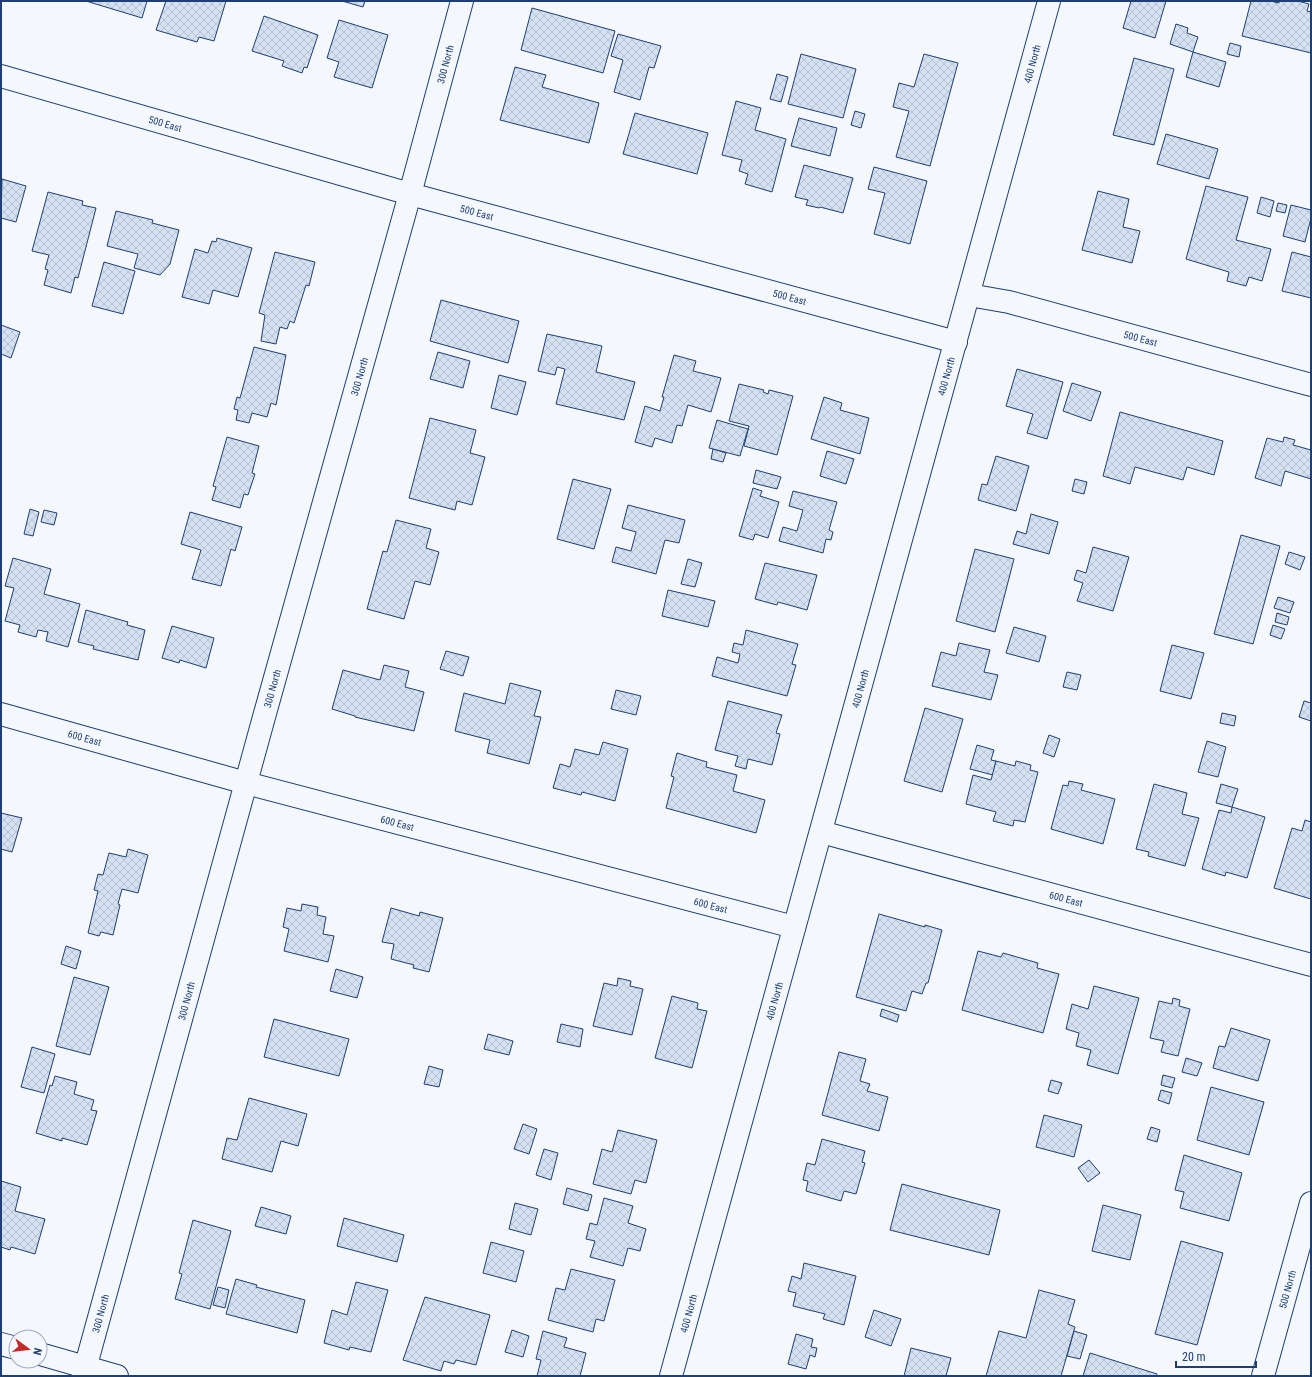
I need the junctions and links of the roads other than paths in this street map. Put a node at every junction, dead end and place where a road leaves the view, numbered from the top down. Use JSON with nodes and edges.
{"nodes":[{"id":1,"x":462,"y":1,"type":"edge"},
{"id":2,"x":1049,"y":1,"type":"edge"},
{"id":3,"x":1,"y":76,"type":"edge"},
{"id":4,"x":410,"y":194,"type":"junction"},
{"id":5,"x":969,"y":295,"type":"junction"},
{"id":6,"x":956,"y":342,"type":"junction"},
{"id":7,"x":1311,"y":385,"type":"edge"},
{"id":8,"x":1,"y":714,"type":"edge"},
{"id":9,"x":246,"y":783,"type":"junction"},
{"id":10,"x":821,"y":832,"type":"junction"},
{"id":11,"x":794,"y":927,"type":"junction"},
{"id":12,"x":1311,"y":965,"type":"edge"},
{"id":13,"x":1311,"y":1203,"type":"edge"},
{"id":14,"x":48,"y":1357,"type":"edge"},
{"id":15,"x":85,"y":1372,"type":"edge"},
{"id":16,"x":117,"y":1376,"type":"edge"},
{"id":17,"x":671,"y":1376,"type":"edge"},
{"id":18,"x":1262,"y":1376,"type":"edge"}],
"edges":[{"from":1,"to":4,"type":"street","name":"300 North"},
{"from":2,"to":5,"type":"street","name":"400 North"},
{"from":3,"to":4,"type":"street","name":"500 East"},
{"from":4,"to":6,"type":"street","name":"500 East"},
{"from":4,"to":9,"type":"street","name":"300 North"},
{"from":5,"to":6,"type":"street","name":"400 North"},
{"from":5,"to":7,"type":"street","name":"500 East"},
{"from":6,"to":10,"type":"street","name":"400 North"},
{"from":8,"to":9,"type":"street","name":"600 East"},
{"from":9,"to":11,"type":"street","name":"600 East"},
{"from":9,"to":15,"type":"street","name":"300 North"},
{"from":10,"to":11,"type":"street","name":"400 North"},
{"from":10,"to":12,"type":"street","name":"600 East"},
{"from":11,"to":17,"type":"street","name":"400 North"},
{"from":13,"to":18,"type":"street","name":"500 North"},
{"from":14,"to":15,"type":"street"},
{"from":15,"to":16,"type":"street"}]}
